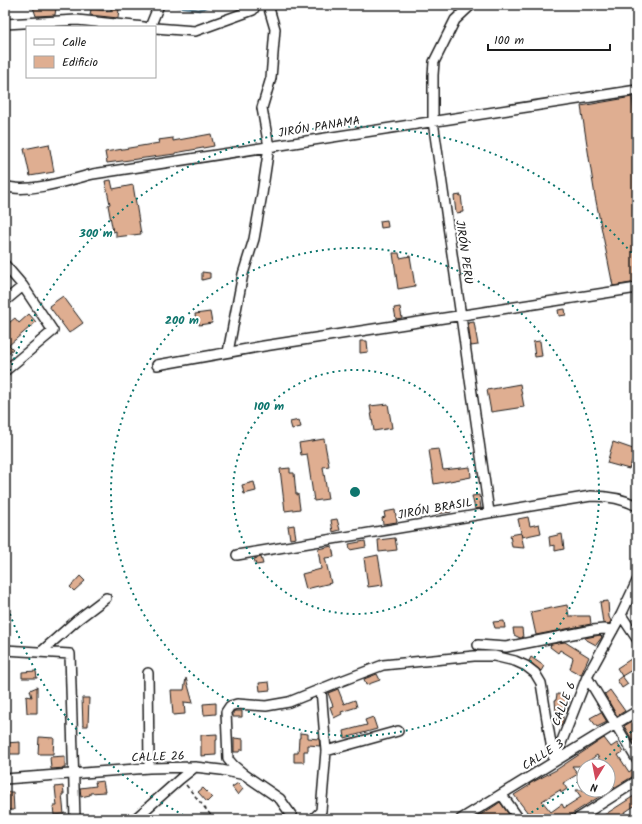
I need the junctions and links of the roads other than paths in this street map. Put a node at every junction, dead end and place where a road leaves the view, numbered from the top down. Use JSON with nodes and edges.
{"nodes":[{"id":1,"x":256,"y":5,"type":"edge"},
{"id":2,"x":268,"y":5,"type":"edge"},
{"id":3,"x":471,"y":5,"type":"edge"},
{"id":4,"x":159,"y":6,"type":"edge"},
{"id":5,"x":5,"y":24,"type":"edge"},
{"id":6,"x":134,"y":26,"type":"edge"},
{"id":7,"x":150,"y":26,"type":"edge"},
{"id":8,"x":156,"y":28,"type":"edge"},
{"id":9,"x":637,"y":90,"type":"edge"},
{"id":10,"x":433,"y":121,"type":"junction"},
{"id":11,"x":269,"y":147,"type":"junction"},
{"id":12,"x":5,"y":186,"type":"edge"},
{"id":13,"x":5,"y":265,"type":"edge"},
{"id":14,"x":23,"y":286,"type":"junction"},
{"id":15,"x":637,"y":288,"type":"edge"},
{"id":16,"x":5,"y":301,"type":"edge"},
{"id":17,"x":460,"y":315,"type":"junction"},
{"id":18,"x":228,"y":352,"type":"junction"},
{"id":19,"x":157,"y":365,"type":"dead end"},
{"id":20,"x":5,"y":371,"type":"edge"},
{"id":21,"x":637,"y":506,"type":"edge"},
{"id":22,"x":489,"y":512,"type":"junction"},
{"id":23,"x":237,"y":555,"type":"dead end"},
{"id":24,"x":637,"y":581,"type":"edge"},
{"id":25,"x":106,"y":598,"type":"dead end"},
{"id":26,"x":633,"y":598,"type":"edge"},
{"id":27,"x":621,"y":615,"type":"junction"},
{"id":28,"x":613,"y":630,"type":"junction"},
{"id":29,"x":637,"y":639,"type":"edge"},
{"id":30,"x":478,"y":645,"type":"dead end"},
{"id":31,"x":506,"y":647,"type":"junction"},
{"id":32,"x":5,"y":650,"type":"edge"},
{"id":33,"x":41,"y":652,"type":"junction"},
{"id":34,"x":509,"y":660,"type":"junction"},
{"id":35,"x":148,"y":673,"type":"dead end"},
{"id":36,"x":587,"y":677,"type":"junction"},
{"id":37,"x":321,"y":689,"type":"junction"},
{"id":38,"x":637,"y":711,"type":"edge"},
{"id":39,"x":615,"y":724,"type":"junction"},
{"id":40,"x":398,"y":731,"type":"dead end"},
{"id":41,"x":326,"y":751,"type":"junction"},
{"id":42,"x":637,"y":760,"type":"edge"},
{"id":43,"x":554,"y":762,"type":"junction"},
{"id":44,"x":195,"y":767,"type":"junction"},
{"id":45,"x":149,"y":768,"type":"junction"},
{"id":46,"x":74,"y":774,"type":"junction"},
{"id":47,"x":245,"y":775,"type":"junction"},
{"id":48,"x":5,"y":779,"type":"edge"},
{"id":49,"x":637,"y":781,"type":"edge"},
{"id":50,"x":502,"y":795,"type":"junction"},
{"id":51,"x":75,"y":819,"type":"edge"},
{"id":52,"x":135,"y":819,"type":"edge"},
{"id":53,"x":293,"y":819,"type":"edge"},
{"id":54,"x":313,"y":819,"type":"edge"},
{"id":55,"x":461,"y":819,"type":"edge"},
{"id":56,"x":519,"y":819,"type":"edge"},
{"id":57,"x":577,"y":819,"type":"edge"}],
"edges":[{"from":1,"to":8,"type":"street"},
{"from":2,"to":11,"type":"street"},
{"from":3,"to":10,"type":"street","name":"JIRÓN PERU"},
{"from":4,"to":7,"type":"street"},
{"from":5,"to":6,"type":"street"},
{"from":9,"to":10,"type":"street","name":"JIRÓN PANAMA"},
{"from":10,"to":11,"type":"street","name":"JIRÓN PANAMA"},
{"from":10,"to":17,"type":"street","name":"JIRÓN PERU"},
{"from":11,"to":12,"type":"street","name":"JIRÓN PANAMA"},
{"from":11,"to":18,"type":"street"},
{"from":13,"to":14,"type":"street"},
{"from":14,"to":16,"type":"street"},
{"from":14,"to":20,"type":"street"},
{"from":15,"to":17,"type":"street"},
{"from":17,"to":18,"type":"street"},
{"from":17,"to":22,"type":"street","name":"JIRÓN PERU"},
{"from":18,"to":19,"type":"street"},
{"from":21,"to":22,"type":"street","name":"JIRÓN BRASIL"},
{"from":22,"to":23,"type":"street","name":"JIRÓN BRASIL"},
{"from":24,"to":26,"type":"street","name":"CALLE 6"},
{"from":25,"to":33,"type":"street"},
{"from":26,"to":27,"type":"street","name":"CALLE 6"},
{"from":27,"to":28,"type":"street","name":"CALLE 6"},
{"from":27,"to":29,"type":"street"},
{"from":28,"to":31,"type":"street"},
{"from":28,"to":36,"type":"street","name":"CALLE 6"},
{"from":30,"to":31,"type":"street"},
{"from":31,"to":34,"type":"street"},
{"from":32,"to":33,"type":"street"},
{"from":33,"to":46,"type":"street"},
{"from":34,"to":37,"type":"street"},
{"from":34,"to":43,"type":"street"},
{"from":35,"to":45,"type":"street"},
{"from":36,"to":39,"type":"street"},
{"from":36,"to":43,"type":"street","name":"CALLE 6"},
{"from":37,"to":41,"type":"street"},
{"from":37,"to":47,"type":"street"},
{"from":38,"to":39,"type":"street","name":"CALLE 3"},
{"from":39,"to":42,"type":"street"},
{"from":39,"to":43,"type":"street","name":"CALLE 3"},
{"from":40,"to":41,"type":"street"},
{"from":41,"to":54,"type":"street"},
{"from":43,"to":50,"type":"street","name":"CALLE 3"},
{"from":44,"to":45,"type":"street","name":"CALLE 26"},
{"from":44,"to":47,"type":"street","name":"CALLE 26"},
{"from":44,"to":52,"type":"street"},
{"from":45,"to":46,"type":"street","name":"CALLE 26"},
{"from":46,"to":48,"type":"street","name":"CALLE 26"},
{"from":46,"to":51,"type":"street"},
{"from":47,"to":53,"type":"street","name":"CALLE 26"},
{"from":49,"to":57,"type":"street"},
{"from":50,"to":55,"type":"street","name":"CALLE 3"},
{"from":50,"to":56,"type":"street"}]}
